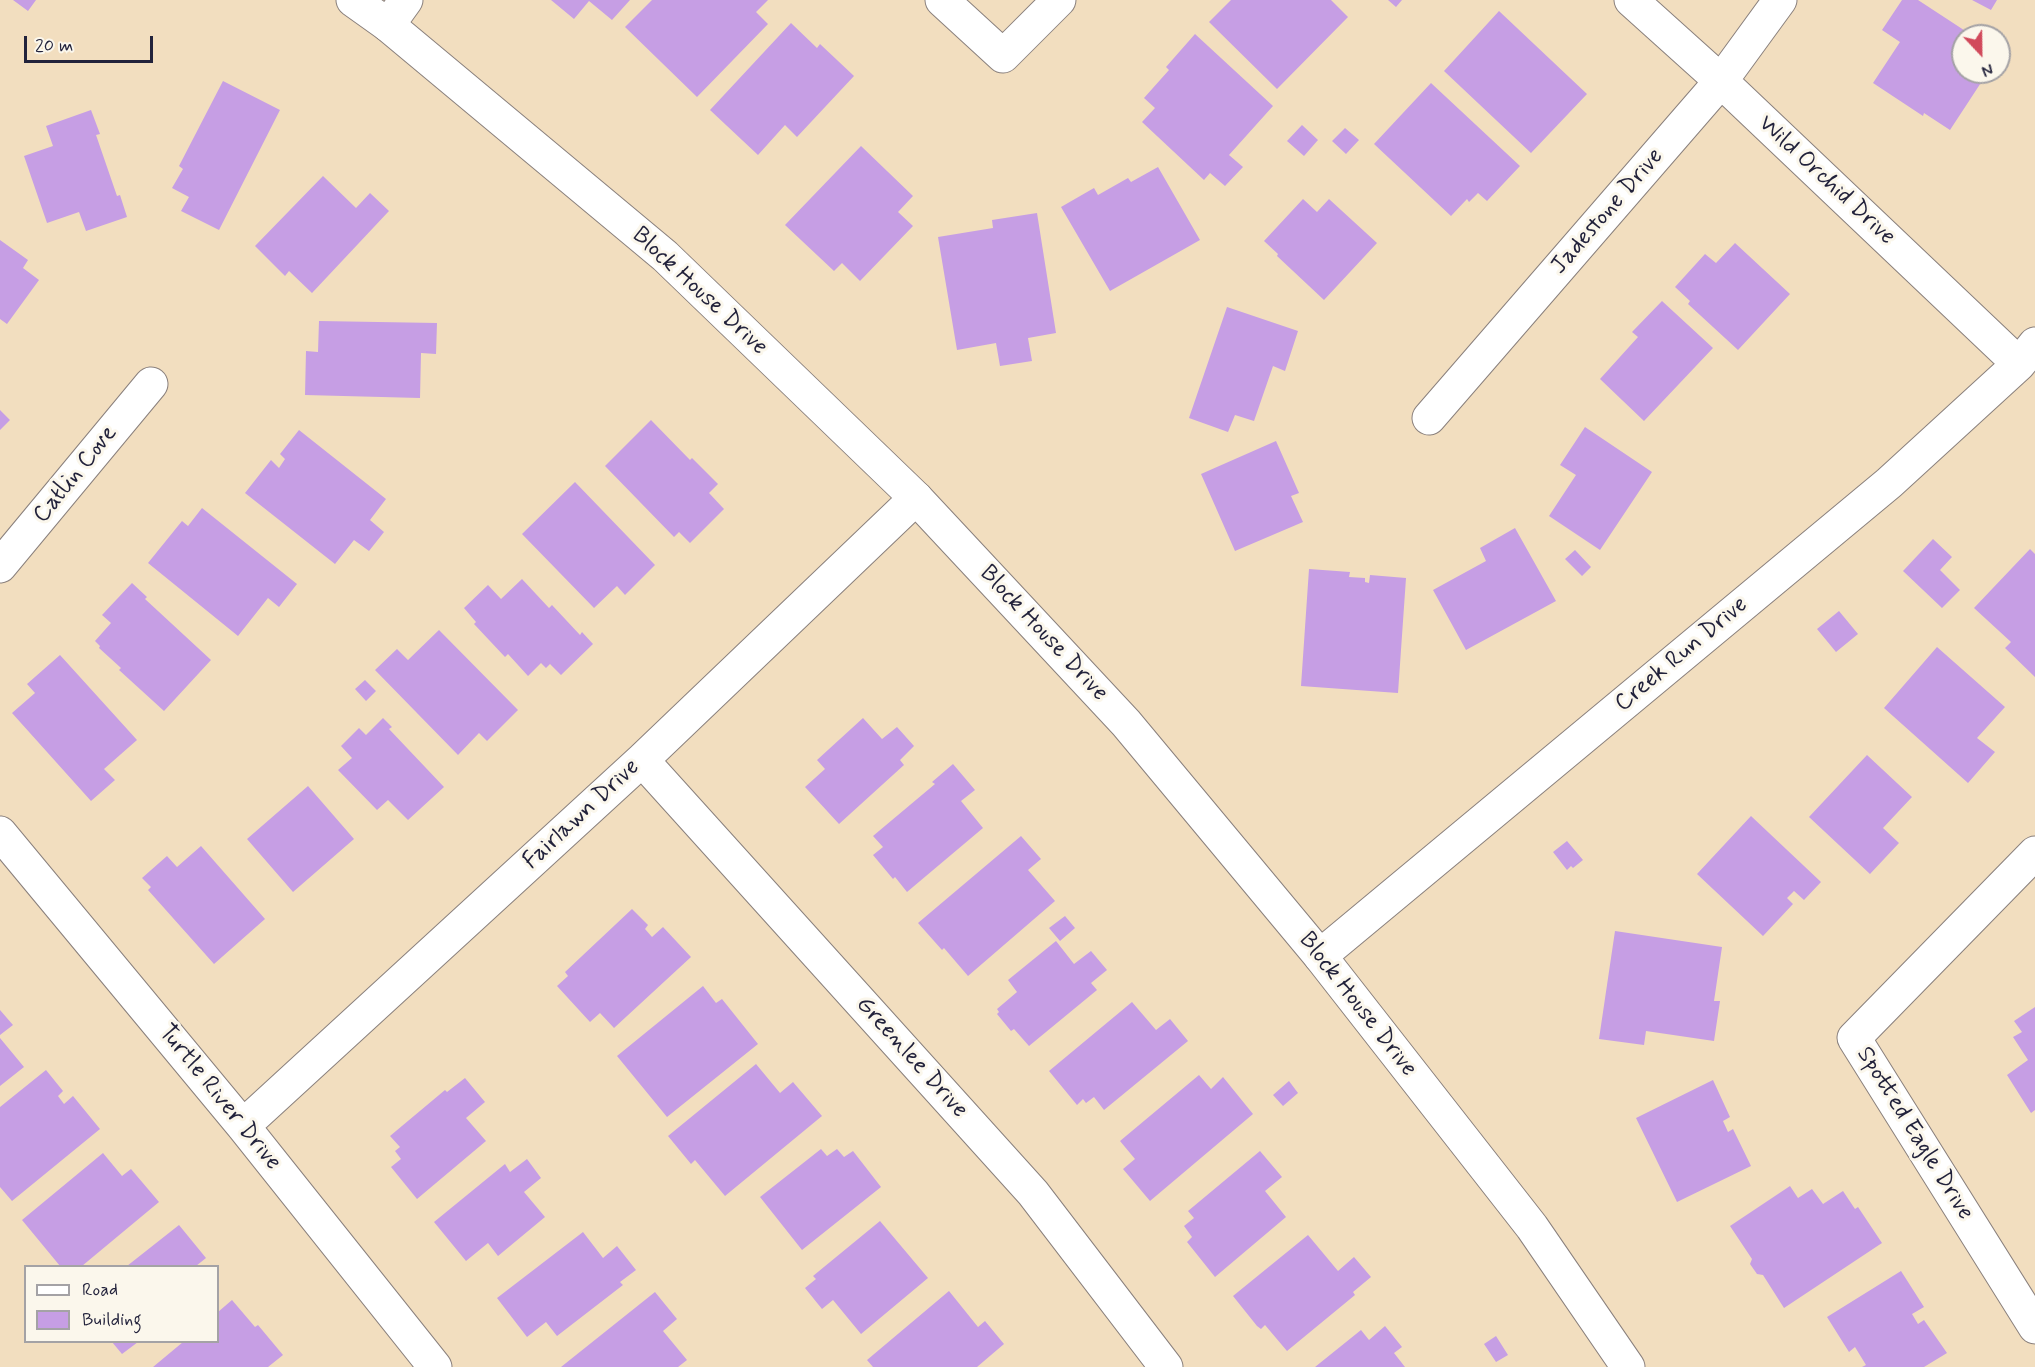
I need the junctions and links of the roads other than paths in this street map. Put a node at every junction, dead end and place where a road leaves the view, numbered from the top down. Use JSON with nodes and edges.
{"nodes":[{"id":1,"x":353,"y":0,"type":"edge"},
{"id":2,"x":942,"y":0,"type":"edge"},
{"id":3,"x":1059,"y":0,"type":"edge"},
{"id":4,"x":1632,"y":0,"type":"edge"},
{"id":5,"x":1780,"y":0,"type":"edge"},
{"id":6,"x":397,"y":12,"type":"edge"},
{"id":7,"x":1721,"y":81,"type":"junction"},
{"id":8,"x":2027,"y":354,"type":"edge"},
{"id":9,"x":151,"y":384,"type":"dead end"},
{"id":10,"x":1429,"y":418,"type":"dead end"},
{"id":11,"x":916,"y":498,"type":"junction"},
{"id":12,"x":0,"y":566,"type":"edge"},
{"id":13,"x":642,"y":760,"type":"junction"},
{"id":14,"x":0,"y":833,"type":"edge"},
{"id":15,"x":2035,"y":853,"type":"edge"},
{"id":16,"x":1320,"y":956,"type":"junction"},
{"id":17,"x":243,"y":1126,"type":"junction"},
{"id":18,"x":2035,"y":1327,"type":"edge"},
{"id":19,"x":435,"y":1367,"type":"edge"},
{"id":20,"x":1166,"y":1367,"type":"edge"},
{"id":21,"x":1628,"y":1367,"type":"edge"}],
"edges":[{"from":1,"to":6,"type":"street","name":"Block House Drive"},
{"from":2,"to":3,"type":"street"},
{"from":4,"to":7,"type":"street","name":"Wild Orchid Drive"},
{"from":5,"to":7,"type":"street","name":"Jadestone Drive"},
{"from":6,"to":11,"type":"street","name":"Block House Drive"},
{"from":7,"to":8,"type":"street","name":"Wild Orchid Drive"},
{"from":7,"to":10,"type":"street","name":"Jadestone Drive"},
{"from":8,"to":16,"type":"street","name":"Creek Run Drive"},
{"from":9,"to":12,"type":"street","name":"Catlin Cove"},
{"from":11,"to":13,"type":"street","name":"Fairlawn Drive"},
{"from":11,"to":16,"type":"street","name":"Block House Drive"},
{"from":13,"to":17,"type":"street","name":"Fairlawn Drive"},
{"from":13,"to":20,"type":"street","name":"Greenlee Drive"},
{"from":14,"to":17,"type":"street","name":"Turtle River Drive"},
{"from":15,"to":18,"type":"street","name":"Spotted Eagle Drive"},
{"from":16,"to":21,"type":"street","name":"Block House Drive"},
{"from":17,"to":19,"type":"street","name":"Turtle River Drive"}]}
